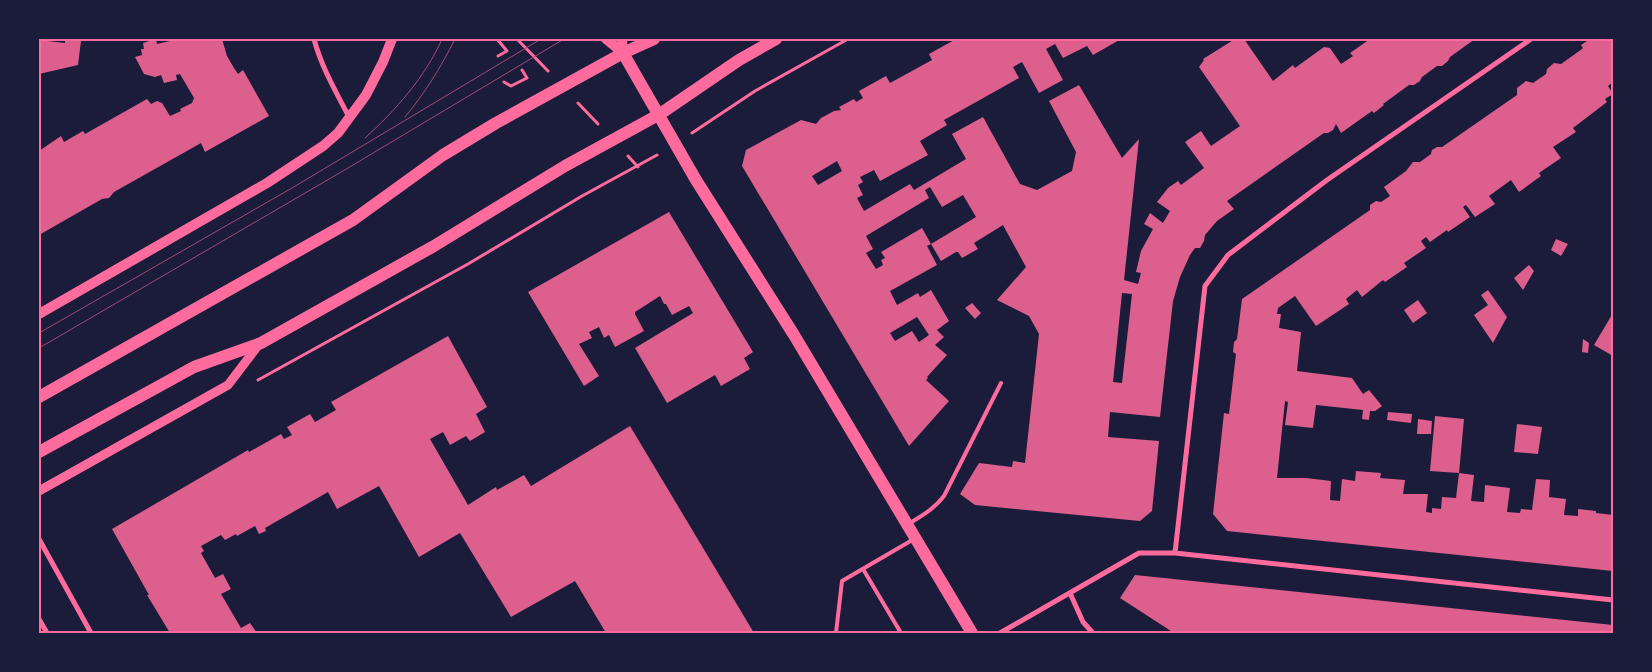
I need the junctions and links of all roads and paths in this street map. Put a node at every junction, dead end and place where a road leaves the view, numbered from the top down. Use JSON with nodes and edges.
{"nodes":[{"id":1,"x":314,"y":39,"type":"edge"},
{"id":2,"x":392,"y":39,"type":"edge"},
{"id":3,"x":497,"y":39,"type":"edge"},
{"id":4,"x":606,"y":39,"type":"edge"},
{"id":5,"x":622,"y":39,"type":"edge"},
{"id":6,"x":654,"y":39,"type":"edge"},
{"id":7,"x":776,"y":39,"type":"edge"},
{"id":8,"x":848,"y":39,"type":"edge"},
{"id":9,"x":1531,"y":39,"type":"edge"},
{"id":10,"x":623,"y":53,"type":"junction"},
{"id":11,"x":498,"y":56,"type":"dead end"},
{"id":12,"x":522,"y":70,"type":"dead end"},
{"id":13,"x":527,"y":78,"type":"junction"},
{"id":14,"x":504,"y":82,"type":"dead end"},
{"id":15,"x":532,"y":86,"type":"dead end"},
{"id":16,"x":660,"y":114,"type":"junction"},
{"id":17,"x":350,"y":117,"type":"junction"},
{"id":18,"x":676,"y":144,"type":"junction"},
{"id":19,"x":638,"y":166,"type":"dead end"},
{"id":20,"x":39,"y":314,"type":"edge"},
{"id":21,"x":260,"y":343,"type":"junction"},
{"id":22,"x":253,"y":383,"type":"dead end"},
{"id":23,"x":1001,"y":383,"type":"dead end"},
{"id":24,"x":39,"y":397,"type":"edge"},
{"id":25,"x":39,"y":452,"type":"edge"},
{"id":26,"x":39,"y":491,"type":"edge"},
{"id":27,"x":908,"y":524,"type":"junction"},
{"id":28,"x":916,"y":538,"type":"junction"},
{"id":29,"x":39,"y":539,"type":"edge"},
{"id":30,"x":1175,"y":553,"type":"junction"},
{"id":31,"x":862,"y":569,"type":"junction"},
{"id":32,"x":1070,"y":593,"type":"junction"},
{"id":33,"x":1613,"y":600,"type":"edge"},
{"id":34,"x":39,"y":619,"type":"edge"},
{"id":35,"x":47,"y":633,"type":"edge"},
{"id":36,"x":91,"y":633,"type":"edge"},
{"id":37,"x":836,"y":633,"type":"edge"},
{"id":38,"x":900,"y":633,"type":"edge"},
{"id":39,"x":972,"y":633,"type":"edge"},
{"id":40,"x":1000,"y":633,"type":"edge"},
{"id":41,"x":1093,"y":633,"type":"edge"}],
"edges":[{"from":1,"to":17,"type":"street"},
{"from":2,"to":17,"type":"main road"},
{"from":3,"to":11,"type":"path"},
{"from":4,"to":10,"type":"main road"},
{"from":5,"to":10,"type":"main road"},
{"from":6,"to":10,"type":"main road"},
{"from":7,"to":16,"type":"main road"},
{"from":8,"to":18,"type":"path"},
{"from":9,"to":30,"type":"street"},
{"from":10,"to":16,"type":"main road"},
{"from":10,"to":24,"type":"main road"},
{"from":12,"to":13,"type":"path"},
{"from":13,"to":14,"type":"path"},
{"from":13,"to":15,"type":"path"},
{"from":16,"to":18,"type":"main road"},
{"from":16,"to":21,"type":"main road"},
{"from":17,"to":20,"type":"main road"},
{"from":18,"to":27,"type":"main road"},
{"from":19,"to":22,"type":"path"},
{"from":21,"to":25,"type":"main road"},
{"from":21,"to":26,"type":"street"},
{"from":23,"to":27,"type":"lane"},
{"from":27,"to":28,"type":"main road"},
{"from":28,"to":31,"type":"lane"},
{"from":28,"to":39,"type":"main road"},
{"from":29,"to":36,"type":"street"},
{"from":30,"to":32,"type":"street"},
{"from":30,"to":33,"type":"street"},
{"from":31,"to":37,"type":"lane"},
{"from":31,"to":38,"type":"lane"},
{"from":32,"to":40,"type":"street"},
{"from":32,"to":41,"type":"street"},
{"from":34,"to":35,"type":"street"}]}
